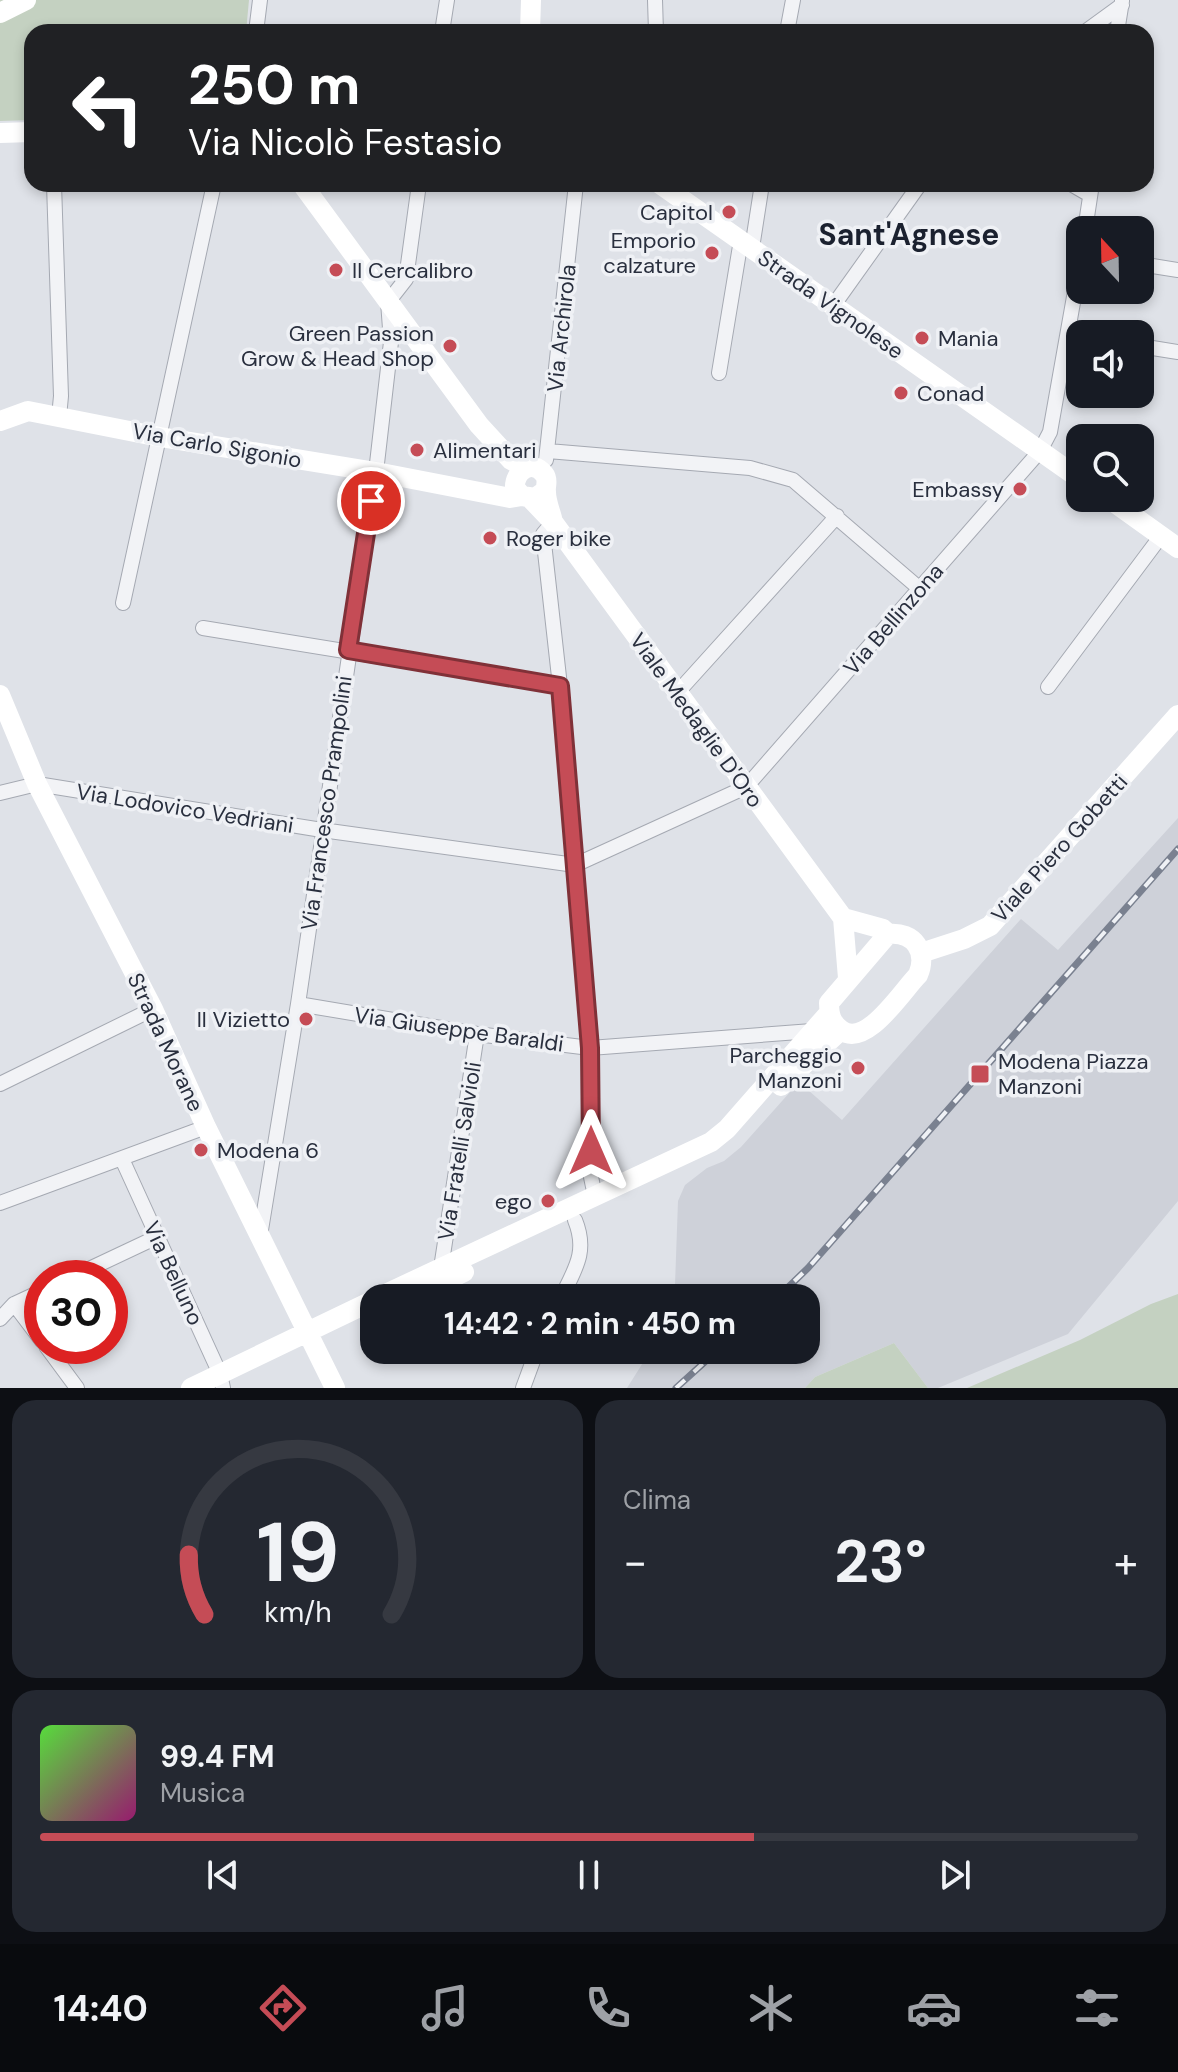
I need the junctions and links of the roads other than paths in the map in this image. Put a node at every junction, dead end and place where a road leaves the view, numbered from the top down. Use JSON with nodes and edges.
{"nodes":[{"id":1,"x":26,"y":0,"type":"edge"},
{"id":2,"x":260,"y":0,"type":"edge"},
{"id":3,"x":447,"y":0,"type":"edge"},
{"id":4,"x":531,"y":0,"type":"edge"},
{"id":5,"x":655,"y":0,"type":"edge"},
{"id":6,"x":793,"y":0,"type":"edge"},
{"id":7,"x":1122,"y":2,"type":"edge"},
{"id":8,"x":0,"y":13,"type":"edge"},
{"id":9,"x":257,"y":24,"type":"edge"},
{"id":10,"x":443,"y":24,"type":"edge"},
{"id":11,"x":530,"y":24,"type":"edge"},
{"id":12,"x":656,"y":24,"type":"edge"},
{"id":13,"x":788,"y":24,"type":"edge"},
{"id":14,"x":1095,"y":24,"type":"edge"},
{"id":15,"x":1118,"y":24,"type":"edge"},
{"id":16,"x":24,"y":132,"type":"edge"},
{"id":17,"x":0,"y":133,"type":"edge"},
{"id":18,"x":54,"y":192,"type":"edge"},
{"id":19,"x":212,"y":192,"type":"edge"},
{"id":20,"x":308,"y":192,"type":"edge"},
{"id":21,"x":418,"y":192,"type":"edge"},
{"id":22,"x":575,"y":192,"type":"edge"},
{"id":23,"x":671,"y":192,"type":"edge"},
{"id":24,"x":760,"y":192,"type":"edge"},
{"id":25,"x":914,"y":192,"type":"edge"},
{"id":26,"x":1091,"y":192,"type":"edge"},
{"id":27,"x":1087,"y":216,"type":"edge"},
{"id":28,"x":746,"y":244,"type":"junction"},
{"id":29,"x":1154,"y":266,"type":"edge"},
{"id":30,"x":1178,"y":270,"type":"edge"},
{"id":31,"x":388,"y":302,"type":"junction"},
{"id":32,"x":833,"y":306,"type":"junction"},
{"id":33,"x":1154,"y":348,"type":"edge"},
{"id":34,"x":1178,"y":352,"type":"edge"},
{"id":35,"x":1066,"y":367,"type":"edge"},
{"id":36,"x":719,"y":373,"type":"dead end"},
{"id":37,"x":59,"y":417,"type":"junction"},
{"id":38,"x":0,"y":421,"type":"edge"},
{"id":39,"x":160,"y":437,"type":"junction"},
{"id":40,"x":548,"y":451,"type":"junction"},
{"id":41,"x":1040,"y":451,"type":"junction"},
{"id":42,"x":1066,"y":469,"type":"edge"},
{"id":43,"x":376,"y":472,"type":"junction"},
{"id":44,"x":526,"y":480,"type":"junction"},
{"id":45,"x":1128,"y":512,"type":"edge"},
{"id":46,"x":837,"y":516,"type":"junction"},
{"id":47,"x":553,"y":522,"type":"junction"},
{"id":48,"x":1170,"y":542,"type":"edge"},
{"id":49,"x":920,"y":589,"type":"junction"},
{"id":50,"x":123,"y":603,"type":"dead end"},
{"id":51,"x":203,"y":628,"type":"dead end"},
{"id":52,"x":348,"y":650,"type":"junction"},
{"id":53,"x":560,"y":686,"type":"junction"},
{"id":54,"x":1048,"y":687,"type":"dead end"},
{"id":55,"x":677,"y":693,"type":"junction"},
{"id":56,"x":0,"y":695,"type":"edge"},
{"id":57,"x":1178,"y":715,"type":"edge"},
{"id":58,"x":37,"y":784,"type":"junction"},
{"id":59,"x":746,"y":787,"type":"junction"},
{"id":60,"x":0,"y":793,"type":"edge"},
{"id":61,"x":322,"y":830,"type":"junction"},
{"id":62,"x":575,"y":865,"type":"junction"},
{"id":63,"x":843,"y":918,"type":"junction"},
{"id":64,"x":888,"y":934,"type":"junction"},
{"id":65,"x":921,"y":953,"type":"junction"},
{"id":66,"x":848,"y":978,"type":"junction"},
{"id":67,"x":298,"y":1004,"type":"junction"},
{"id":68,"x":153,"y":1009,"type":"junction"},
{"id":69,"x":835,"y":1021,"type":"junction"},
{"id":70,"x":812,"y":1031,"type":"junction"},
{"id":71,"x":477,"y":1034,"type":"junction"},
{"id":72,"x":590,"y":1048,"type":"junction"},
{"id":73,"x":0,"y":1084,"type":"edge"},
{"id":74,"x":206,"y":1127,"type":"junction"},
{"id":75,"x":122,"y":1159,"type":"junction"},
{"id":76,"x":595,"y":1196,"type":"junction"},
{"id":77,"x":0,"y":1203,"type":"edge"},
{"id":78,"x":575,"y":1220,"type":"junction"},
{"id":79,"x":260,"y":1236,"type":"junction"},
{"id":80,"x":157,"y":1237,"type":"junction"},
{"id":81,"x":108,"y":1260,"type":"edge"},
{"id":82,"x":444,"y":1274,"type":"junction"},
{"id":83,"x":417,"y":1284,"type":"edge"},
{"id":84,"x":430,"y":1284,"type":"edge"},
{"id":85,"x":567,"y":1284,"type":"edge"},
{"id":86,"x":24,"y":1299,"type":"edge"},
{"id":87,"x":14,"y":1304,"type":"junction"},
{"id":88,"x":360,"y":1308,"type":"edge"},
{"id":89,"x":24,"y":1317,"type":"edge"},
{"id":90,"x":0,"y":1319,"type":"edge"},
{"id":91,"x":360,"y":1320,"type":"edge"},
{"id":92,"x":310,"y":1337,"type":"junction"},
{"id":93,"x":59,"y":1364,"type":"edge"},
{"id":94,"x":532,"y":1364,"type":"edge"},
{"id":95,"x":222,"y":1384,"type":"edge"},
{"id":96,"x":77,"y":1388,"type":"edge"},
{"id":97,"x":191,"y":1388,"type":"edge"},
{"id":98,"x":335,"y":1388,"type":"edge"},
{"id":99,"x":523,"y":1388,"type":"edge"}],
"edges":[{"from":1,"to":8,"type":"street"},
{"from":2,"to":9,"type":"street"},
{"from":3,"to":10,"type":"street"},
{"from":4,"to":11,"type":"street"},
{"from":5,"to":12,"type":"street"},
{"from":6,"to":13,"type":"street"},
{"from":7,"to":14,"type":"street"},
{"from":7,"to":15,"type":"street"},
{"from":16,"to":17,"type":"street"},
{"from":18,"to":37,"type":"street"},
{"from":19,"to":39,"type":"street"},
{"from":20,"to":31,"type":"street","name":"Viale Medaglie D'Oro"},
{"from":21,"to":31,"type":"street"},
{"from":22,"to":40,"type":"street","name":"Via Archirola"},
{"from":23,"to":28,"type":"street","name":"Strada Vignolese"},
{"from":24,"to":28,"type":"street"},
{"from":25,"to":32,"type":"street"},
{"from":26,"to":27,"type":"street"},
{"from":28,"to":32,"type":"street","name":"Strada Vignolese"},
{"from":28,"to":36,"type":"street"},
{"from":29,"to":30,"type":"street"},
{"from":31,"to":43,"type":"street","name":"Via Francesco Prampolini"},
{"from":31,"to":44,"type":"street","name":"Viale Medaglie D'Oro"},
{"from":32,"to":41,"type":"street","name":"Strada Vignolese"},
{"from":33,"to":34,"type":"street"},
{"from":35,"to":41,"type":"street"},
{"from":37,"to":38,"type":"street","name":"Via Carlo Sigonio"},
{"from":37,"to":39,"type":"street","name":"Via Carlo Sigonio"},
{"from":39,"to":43,"type":"street","name":"Via Carlo Sigonio"},
{"from":39,"to":50,"type":"street"},
{"from":40,"to":44,"type":"street","name":"Via Archirola"},
{"from":40,"to":46,"type":"street"},
{"from":41,"to":42,"type":"street","name":"Strada Vignolese"},
{"from":41,"to":49,"type":"street","name":"Via Bellinzona"},
{"from":43,"to":44,"type":"street","name":"Via Carlo Sigonio"},
{"from":43,"to":52,"type":"street","name":"Via Francesco Prampolini"},
{"from":44,"to":47,"type":"street","name":"Viale Medaglie D'Oro"},
{"from":45,"to":48,"type":"street"},
{"from":46,"to":49,"type":"street"},
{"from":46,"to":55,"type":"street"},
{"from":47,"to":53,"type":"street"},
{"from":47,"to":55,"type":"street","name":"Viale Medaglie D'Oro"},
{"from":48,"to":54,"type":"street"},
{"from":49,"to":59,"type":"street","name":"Via Bellinzona"},
{"from":51,"to":52,"type":"street"},
{"from":52,"to":53,"type":"street"},
{"from":52,"to":61,"type":"street","name":"Via Francesco Prampolini"},
{"from":53,"to":62,"type":"street"},
{"from":55,"to":59,"type":"street","name":"Viale Medaglie D'Oro"},
{"from":56,"to":58,"type":"street","name":"Strada Morane"},
{"from":57,"to":65,"type":"street","name":"Viale Piero Gobetti"},
{"from":58,"to":60,"type":"street"},
{"from":58,"to":61,"type":"street","name":"Via Lodovico Vedriani"},
{"from":58,"to":68,"type":"street","name":"Strada Morane"},
{"from":59,"to":62,"type":"street"},
{"from":59,"to":63,"type":"street","name":"Viale Medaglie D'Oro"},
{"from":61,"to":62,"type":"street","name":"Via Lodovico Vedriani"},
{"from":61,"to":67,"type":"street","name":"Via Francesco Prampolini"},
{"from":62,"to":72,"type":"street"},
{"from":63,"to":64,"type":"street"},
{"from":63,"to":66,"type":"street"},
{"from":64,"to":65,"type":"street"},
{"from":64,"to":66,"type":"street"},
{"from":65,"to":69,"type":"street"},
{"from":66,"to":69,"type":"street"},
{"from":67,"to":71,"type":"street","name":"Via Giuseppe Baraldi"},
{"from":67,"to":79,"type":"street","name":"Via Francesco Prampolini"},
{"from":68,"to":73,"type":"street"},
{"from":68,"to":74,"type":"street","name":"Strada Morane"},
{"from":69,"to":70,"type":"street"},
{"from":69,"to":78,"type":"street"},
{"from":70,"to":72,"type":"street","name":"Via Giuseppe Baraldi"},
{"from":70,"to":76,"type":"street"},
{"from":71,"to":72,"type":"street","name":"Via Giuseppe Baraldi"},
{"from":71,"to":82,"type":"street","name":"Via Fratelli Salvioli"},
{"from":72,"to":76,"type":"street"},
{"from":74,"to":75,"type":"street"},
{"from":74,"to":79,"type":"street","name":"Strada Morane"},
{"from":75,"to":77,"type":"street"},
{"from":75,"to":80,"type":"street","name":"Via Belluno"},
{"from":76,"to":82,"type":"street"},
{"from":78,"to":82,"type":"street"},
{"from":78,"to":85,"type":"street"},
{"from":79,"to":92,"type":"street","name":"Strada Morane"},
{"from":80,"to":81,"type":"street"},
{"from":80,"to":95,"type":"street","name":"Via Belluno"},
{"from":82,"to":83,"type":"street"},
{"from":82,"to":84,"type":"street"},
{"from":86,"to":87,"type":"street"},
{"from":87,"to":89,"type":"street"},
{"from":87,"to":90,"type":"street"},
{"from":88,"to":92,"type":"street"},
{"from":91,"to":92,"type":"street"},
{"from":92,"to":95,"type":"street"},
{"from":92,"to":98,"type":"street","name":"Strada Morane"},
{"from":93,"to":96,"type":"street"},
{"from":94,"to":99,"type":"street"},
{"from":95,"to":97,"type":"street"}]}
